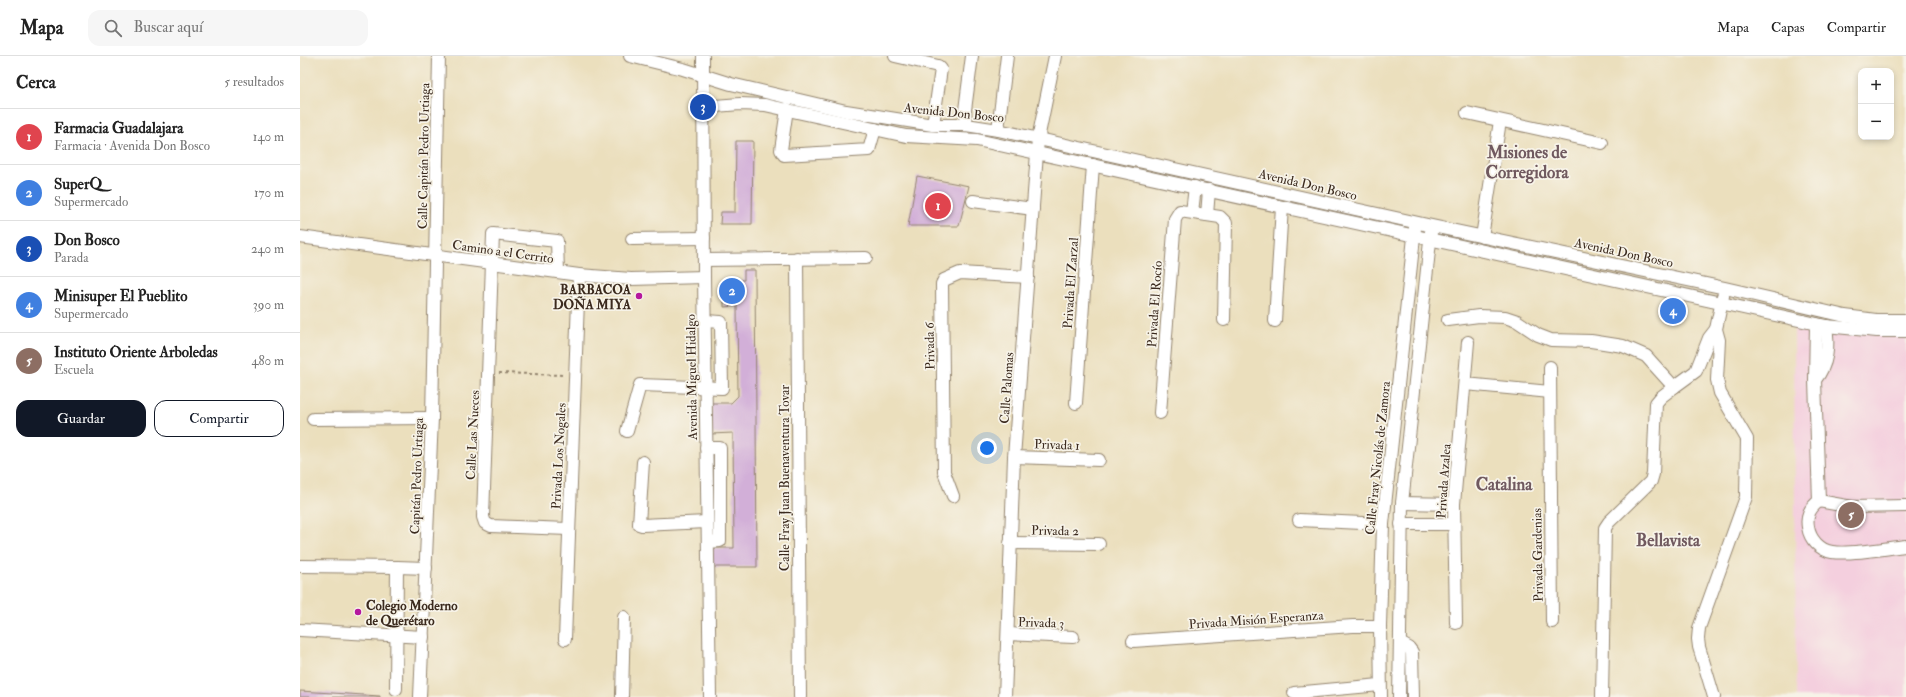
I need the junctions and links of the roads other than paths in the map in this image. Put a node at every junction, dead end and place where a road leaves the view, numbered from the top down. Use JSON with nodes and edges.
{"nodes":[{"id":1,"x":439,"y":56,"type":"edge"},
{"id":2,"x":630,"y":56,"type":"edge"},
{"id":3,"x":703,"y":56,"type":"edge"},
{"id":4,"x":895,"y":56,"type":"edge"},
{"id":5,"x":972,"y":56,"type":"edge"},
{"id":6,"x":1007,"y":56,"type":"edge"},
{"id":7,"x":1055,"y":56,"type":"edge"},
{"id":8,"x":703,"y":76,"type":"junction"},
{"id":9,"x":703,"y":107,"type":"junction"},
{"id":10,"x":787,"y":109,"type":"junction"},
{"id":11,"x":1467,"y":113,"type":"dead end"},
{"id":12,"x":1500,"y":121,"type":"junction"},
{"id":13,"x":933,"y":125,"type":"junction"},
{"id":14,"x":966,"y":125,"type":"junction"},
{"id":15,"x":875,"y":130,"type":"junction"},
{"id":16,"x":998,"y":130,"type":"junction"},
{"id":17,"x":1038,"y":139,"type":"junction"},
{"id":18,"x":1602,"y":143,"type":"dead end"},
{"id":19,"x":1037,"y":153,"type":"junction"},
{"id":20,"x":1093,"y":165,"type":"junction"},
{"id":21,"x":1195,"y":187,"type":"junction"},
{"id":22,"x":1208,"y":190,"type":"junction"},
{"id":23,"x":973,"y":201,"type":"dead end"},
{"id":24,"x":1282,"y":207,"type":"junction"},
{"id":25,"x":1033,"y":209,"type":"junction"},
{"id":26,"x":1192,"y":212,"type":"junction"},
{"id":27,"x":1207,"y":215,"type":"junction"},
{"id":28,"x":1416,"y":222,"type":"junction"},
{"id":29,"x":1431,"y":232,"type":"junction"},
{"id":30,"x":1415,"y":236,"type":"junction"},
{"id":31,"x":300,"y":237,"type":"edge"},
{"id":32,"x":1482,"y":237,"type":"junction"},
{"id":33,"x":704,"y":238,"type":"junction"},
{"id":34,"x":632,"y":239,"type":"dead end"},
{"id":35,"x":436,"y":256,"type":"junction"},
{"id":36,"x":797,"y":258,"type":"junction"},
{"id":37,"x":866,"y":258,"type":"dead end"},
{"id":38,"x":704,"y":260,"type":"junction"},
{"id":39,"x":493,"y":264,"type":"junction"},
{"id":40,"x":558,"y":272,"type":"junction"},
{"id":41,"x":579,"y":275,"type":"junction"},
{"id":42,"x":1028,"y":277,"type":"junction"},
{"id":43,"x":704,"y":278,"type":"junction"},
{"id":44,"x":1725,"y":288,"type":"junction"},
{"id":45,"x":1722,"y":303,"type":"junction"},
{"id":46,"x":1224,"y":320,"type":"dead end"},
{"id":47,"x":1448,"y":320,"type":"dead end"},
{"id":48,"x":1906,"y":320,"type":"edge"},
{"id":49,"x":705,"y":321,"type":"junction"},
{"id":50,"x":1274,"y":321,"type":"dead end"},
{"id":51,"x":1821,"y":325,"type":"junction"},
{"id":52,"x":1716,"y":329,"type":"junction"},
{"id":53,"x":1906,"y":331,"type":"edge"},
{"id":54,"x":1468,"y":342,"type":"dead end"},
{"id":55,"x":1550,"y":367,"type":"dead end"},
{"id":56,"x":1465,"y":384,"type":"junction"},
{"id":57,"x":706,"y":387,"type":"junction"},
{"id":58,"x":1674,"y":387,"type":"junction"},
{"id":59,"x":1550,"y":392,"type":"junction"},
{"id":60,"x":1076,"y":403,"type":"dead end"},
{"id":61,"x":1160,"y":413,"type":"dead end"},
{"id":62,"x":432,"y":418,"type":"junction"},
{"id":63,"x":313,"y":419,"type":"dead end"},
{"id":64,"x":627,"y":431,"type":"dead end"},
{"id":65,"x":706,"y":448,"type":"junction"},
{"id":66,"x":1014,"y":457,"type":"junction"},
{"id":67,"x":1099,"y":460,"type":"dead end"},
{"id":68,"x":643,"y":462,"type":"dead end"},
{"id":69,"x":953,"y":496,"type":"dead end"},
{"id":70,"x":1819,"y":501,"type":"junction"},
{"id":71,"x":1402,"y":503,"type":"junction"},
{"id":72,"x":1454,"y":504,"type":"junction"},
{"id":73,"x":1906,"y":506,"type":"edge"},
{"id":74,"x":1299,"y":520,"type":"dead end"},
{"id":75,"x":707,"y":522,"type":"junction"},
{"id":76,"x":1383,"y":524,"type":"junction"},
{"id":77,"x":1401,"y":524,"type":"junction"},
{"id":78,"x":1454,"y":524,"type":"junction"},
{"id":79,"x":568,"y":529,"type":"junction"},
{"id":80,"x":708,"y":542,"type":"junction"},
{"id":81,"x":1010,"y":543,"type":"junction"},
{"id":82,"x":1099,"y":544,"type":"dead end"},
{"id":83,"x":1906,"y":546,"type":"edge"},
{"id":84,"x":1401,"y":548,"type":"junction"},
{"id":85,"x":1382,"y":549,"type":"junction"},
{"id":86,"x":300,"y":566,"type":"edge"},
{"id":87,"x":397,"y":567,"type":"junction"},
{"id":88,"x":426,"y":568,"type":"junction"},
{"id":89,"x":624,"y":617,"type":"dead end"},
{"id":90,"x":1552,"y":622,"type":"dead end"},
{"id":91,"x":1456,"y":623,"type":"dead end"},
{"id":92,"x":1380,"y":626,"type":"junction"},
{"id":93,"x":300,"y":630,"type":"edge"},
{"id":94,"x":1008,"y":634,"type":"junction"},
{"id":95,"x":396,"y":636,"type":"junction"},
{"id":96,"x":423,"y":637,"type":"junction"},
{"id":97,"x":1073,"y":637,"type":"dead end"},
{"id":98,"x":565,"y":639,"type":"dead end"},
{"id":99,"x":1133,"y":642,"type":"dead end"},
{"id":100,"x":1400,"y":643,"type":"junction"},
{"id":101,"x":396,"y":689,"type":"dead end"},
{"id":102,"x":1362,"y":691,"type":"edge"},
{"id":103,"x":1380,"y":691,"type":"edge"},
{"id":104,"x":1294,"y":693,"type":"dead end"},
{"id":105,"x":420,"y":697,"type":"edge"},
{"id":106,"x":622,"y":697,"type":"edge"},
{"id":107,"x":710,"y":697,"type":"edge"},
{"id":108,"x":800,"y":697,"type":"edge"},
{"id":109,"x":1005,"y":697,"type":"edge"},
{"id":110,"x":1399,"y":697,"type":"edge"},
{"id":111,"x":1413,"y":697,"type":"edge"},
{"id":112,"x":1602,"y":697,"type":"edge"},
{"id":113,"x":1714,"y":697,"type":"edge"}],
"edges":[{"from":1,"to":35,"type":"street","name":"Calle Capitán Pedro Urtiaga"},
{"from":2,"to":8,"type":"street","name":"Avenida Don Bosco"},
{"from":3,"to":8,"type":"street","name":"Avenida Miguel Hidalgo"},
{"from":4,"to":13,"type":"street"},
{"from":5,"to":14,"type":"street"},
{"from":6,"to":16,"type":"street"},
{"from":7,"to":17,"type":"street","name":"Calle Palomas"},
{"from":8,"to":9,"type":"street","name":"Avenida Miguel Hidalgo"},
{"from":8,"to":13,"type":"street","name":"Avenida Don Bosco"},
{"from":9,"to":10,"type":"street","name":"Avenida Don Bosco"},
{"from":9,"to":33,"type":"street","name":"Avenida Miguel Hidalgo"},
{"from":10,"to":15,"type":"street","name":"Avenida Don Bosco"},
{"from":10,"to":15,"type":"street"},
{"from":11,"to":12,"type":"street"},
{"from":12,"to":18,"type":"street"},
{"from":12,"to":32,"type":"street"},
{"from":13,"to":14,"type":"street","name":"Avenida Don Bosco"},
{"from":14,"to":16,"type":"street","name":"Avenida Don Bosco"},
{"from":15,"to":19,"type":"street","name":"Avenida Don Bosco"},
{"from":16,"to":17,"type":"street","name":"Avenida Don Bosco"},
{"from":17,"to":19,"type":"street","name":"Calle Palomas"},
{"from":17,"to":28,"type":"street","name":"Avenida Don Bosco"},
{"from":19,"to":20,"type":"street","name":"Avenida Don Bosco"},
{"from":19,"to":25,"type":"street","name":"Calle Palomas"},
{"from":20,"to":21,"type":"street","name":"Avenida Don Bosco"},
{"from":20,"to":60,"type":"street","name":"Privada El Zarzal"},
{"from":21,"to":22,"type":"street","name":"Avenida Don Bosco"},
{"from":21,"to":26,"type":"street"},
{"from":22,"to":24,"type":"street","name":"Avenida Don Bosco"},
{"from":22,"to":27,"type":"street"},
{"from":23,"to":25,"type":"street"},
{"from":24,"to":30,"type":"street","name":"Avenida Don Bosco"},
{"from":24,"to":50,"type":"street"},
{"from":25,"to":42,"type":"street","name":"Calle Palomas"},
{"from":26,"to":27,"type":"street","name":"Privada El Rocío"},
{"from":26,"to":61,"type":"street","name":"Privada El Rocío"},
{"from":27,"to":46,"type":"street","name":"Privada El Rocío"},
{"from":28,"to":29,"type":"street","name":"Avenida Don Bosco"},
{"from":28,"to":30,"type":"street","name":"Calle Fray Nicolás de Zamora"},
{"from":29,"to":30,"type":"street","name":"Avenida Don Bosco"},
{"from":29,"to":32,"type":"street","name":"Avenida Don Bosco"},
{"from":29,"to":45,"type":"street","name":"Avenida Don Bosco"},
{"from":29,"to":71,"type":"street"},
{"from":30,"to":76,"type":"street","name":"Calle Fray Nicolás de Zamora"},
{"from":31,"to":35,"type":"street","name":"Camino a el Cerrito"},
{"from":32,"to":44,"type":"street","name":"Avenida Don Bosco"},
{"from":33,"to":34,"type":"street"},
{"from":33,"to":38,"type":"street","name":"Avenida Miguel Hidalgo"},
{"from":35,"to":39,"type":"street","name":"Camino a el Cerrito"},
{"from":35,"to":62,"type":"street","name":"Capitán Pedro Urtiaga"},
{"from":36,"to":37,"type":"street"},
{"from":36,"to":38,"type":"street"},
{"from":36,"to":108,"type":"street","name":"Calle Fray Juan Buenaventura Tovar"},
{"from":38,"to":43,"type":"street","name":"Avenida Miguel Hidalgo"},
{"from":39,"to":40,"type":"street","name":"Camino a el Cerrito"},
{"from":39,"to":40,"type":"street","name":"Calle Las Nueces"},
{"from":39,"to":79,"type":"street","name":"Calle Las Nueces"},
{"from":40,"to":41,"type":"street","name":"Camino a el Cerrito"},
{"from":41,"to":43,"type":"street","name":"Camino a el Cerrito"},
{"from":41,"to":79,"type":"street","name":"Privada Los Nogales"},
{"from":42,"to":66,"type":"street","name":"Calle Palomas"},
{"from":42,"to":69,"type":"street","name":"Privada 6"},
{"from":43,"to":49,"type":"street","name":"Avenida Miguel Hidalgo"},
{"from":44,"to":45,"type":"street"},
{"from":44,"to":48,"type":"street","name":"Avenida Don Bosco"},
{"from":45,"to":51,"type":"street","name":"Avenida Don Bosco"},
{"from":45,"to":52,"type":"street"},
{"from":47,"to":58,"type":"street"},
{"from":49,"to":57,"type":"street","name":"Avenida Miguel Hidalgo"},
{"from":49,"to":57,"type":"street"},
{"from":51,"to":53,"type":"street","name":"Avenida Don Bosco"},
{"from":51,"to":70,"type":"street"},
{"from":52,"to":58,"type":"street"},
{"from":52,"to":113,"type":"street"},
{"from":54,"to":56,"type":"street","name":"Privada Azalea"},
{"from":55,"to":59,"type":"street","name":"Privada Gardenias"},
{"from":56,"to":59,"type":"street"},
{"from":56,"to":72,"type":"street","name":"Privada Azalea"},
{"from":57,"to":64,"type":"street"},
{"from":57,"to":65,"type":"street","name":"Avenida Miguel Hidalgo"},
{"from":58,"to":112,"type":"street"},
{"from":59,"to":90,"type":"street","name":"Privada Gardenias"},
{"from":62,"to":63,"type":"street"},
{"from":62,"to":88,"type":"street","name":"Capitán Pedro Urtiaga"},
{"from":65,"to":75,"type":"street","name":"Avenida Miguel Hidalgo"},
{"from":65,"to":80,"type":"street"},
{"from":66,"to":67,"type":"street","name":"Privada 1"},
{"from":66,"to":81,"type":"street","name":"Calle Palomas"},
{"from":68,"to":75,"type":"street"},
{"from":70,"to":73,"type":"street"},
{"from":70,"to":83,"type":"street"},
{"from":71,"to":72,"type":"street"},
{"from":71,"to":77,"type":"street"},
{"from":72,"to":78,"type":"street","name":"Privada Azalea"},
{"from":74,"to":76,"type":"street"},
{"from":75,"to":80,"type":"street","name":"Avenida Miguel Hidalgo"},
{"from":76,"to":85,"type":"street","name":"Calle Fray Nicolás de Zamora"},
{"from":77,"to":78,"type":"street"},
{"from":77,"to":84,"type":"street"},
{"from":78,"to":91,"type":"street","name":"Privada Azalea"},
{"from":79,"to":98,"type":"street","name":"Privada Los Nogales"},
{"from":80,"to":107,"type":"street","name":"Avenida Miguel Hidalgo"},
{"from":81,"to":82,"type":"street","name":"Privada 2"},
{"from":81,"to":94,"type":"street","name":"Calle Palomas"},
{"from":84,"to":85,"type":"street"},
{"from":84,"to":100,"type":"street"},
{"from":85,"to":92,"type":"street","name":"Calle Fray Nicolás de Zamora"},
{"from":86,"to":87,"type":"street"},
{"from":87,"to":88,"type":"street"},
{"from":87,"to":95,"type":"street"},
{"from":88,"to":96,"type":"street","name":"Capitán Pedro Urtiaga"},
{"from":89,"to":106,"type":"street"},
{"from":92,"to":99,"type":"street","name":"Privada Misión Esperanza"},
{"from":92,"to":103,"type":"street","name":"Calle Fray Nicolás de Zamora"},
{"from":93,"to":95,"type":"street"},
{"from":94,"to":97,"type":"street","name":"Privada 3"},
{"from":94,"to":109,"type":"street","name":"Calle Palomas"},
{"from":95,"to":96,"type":"street"},
{"from":95,"to":101,"type":"street"},
{"from":96,"to":105,"type":"street","name":"Capitán Pedro Urtiaga"},
{"from":100,"to":110,"type":"street"},
{"from":100,"to":111,"type":"street"},
{"from":102,"to":103,"type":"street"},
{"from":102,"to":104,"type":"street"}]}
